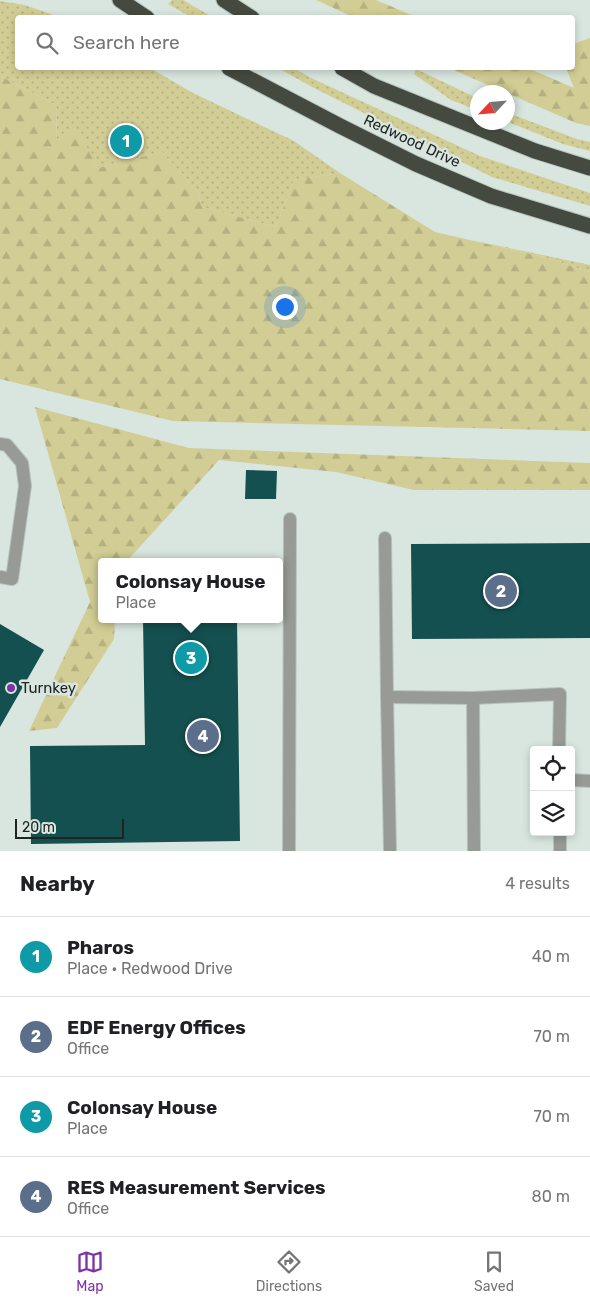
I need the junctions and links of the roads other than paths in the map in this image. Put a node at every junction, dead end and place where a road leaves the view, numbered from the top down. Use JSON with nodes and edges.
{"nodes":[{"id":1,"x":120,"y":0,"type":"edge"},
{"id":2,"x":224,"y":0,"type":"edge"},
{"id":3,"x":142,"y":15,"type":"edge"},
{"id":4,"x":247,"y":15,"type":"edge"},
{"id":5,"x":232,"y":70,"type":"edge"},
{"id":6,"x":346,"y":70,"type":"edge"},
{"id":7,"x":590,"y":168,"type":"edge"},
{"id":8,"x":590,"y":226,"type":"edge"},
{"id":9,"x":0,"y":444,"type":"edge"},
{"id":10,"x":290,"y":519,"type":"dead end"},
{"id":11,"x":385,"y":538,"type":"dead end"},
{"id":12,"x":0,"y":577,"type":"edge"},
{"id":13,"x":386,"y":697,"type":"junction"},
{"id":14,"x":473,"y":698,"type":"junction"},
{"id":15,"x":560,"y":746,"type":"edge"},
{"id":16,"x":575,"y":780,"type":"edge"},
{"id":17,"x":590,"y":780,"type":"edge"},
{"id":18,"x":560,"y":836,"type":"edge"},
{"id":19,"x":288,"y":851,"type":"edge"},
{"id":20,"x":390,"y":851,"type":"edge"},
{"id":21,"x":474,"y":851,"type":"edge"},
{"id":22,"x":560,"y":851,"type":"edge"}],
"edges":[{"from":1,"to":3,"type":"highway"},
{"from":2,"to":4,"type":"highway"},
{"from":5,"to":8,"type":"highway","name":"Redwood Drive"},
{"from":6,"to":7,"type":"highway"},
{"from":9,"to":12,"type":"lane"},
{"from":10,"to":19,"type":"lane"},
{"from":11,"to":13,"type":"lane"},
{"from":13,"to":14,"type":"lane"},
{"from":13,"to":20,"type":"lane"},
{"from":14,"to":15,"type":"lane"},
{"from":14,"to":21,"type":"lane"},
{"from":16,"to":17,"type":"lane"},
{"from":18,"to":22,"type":"lane"}]}
